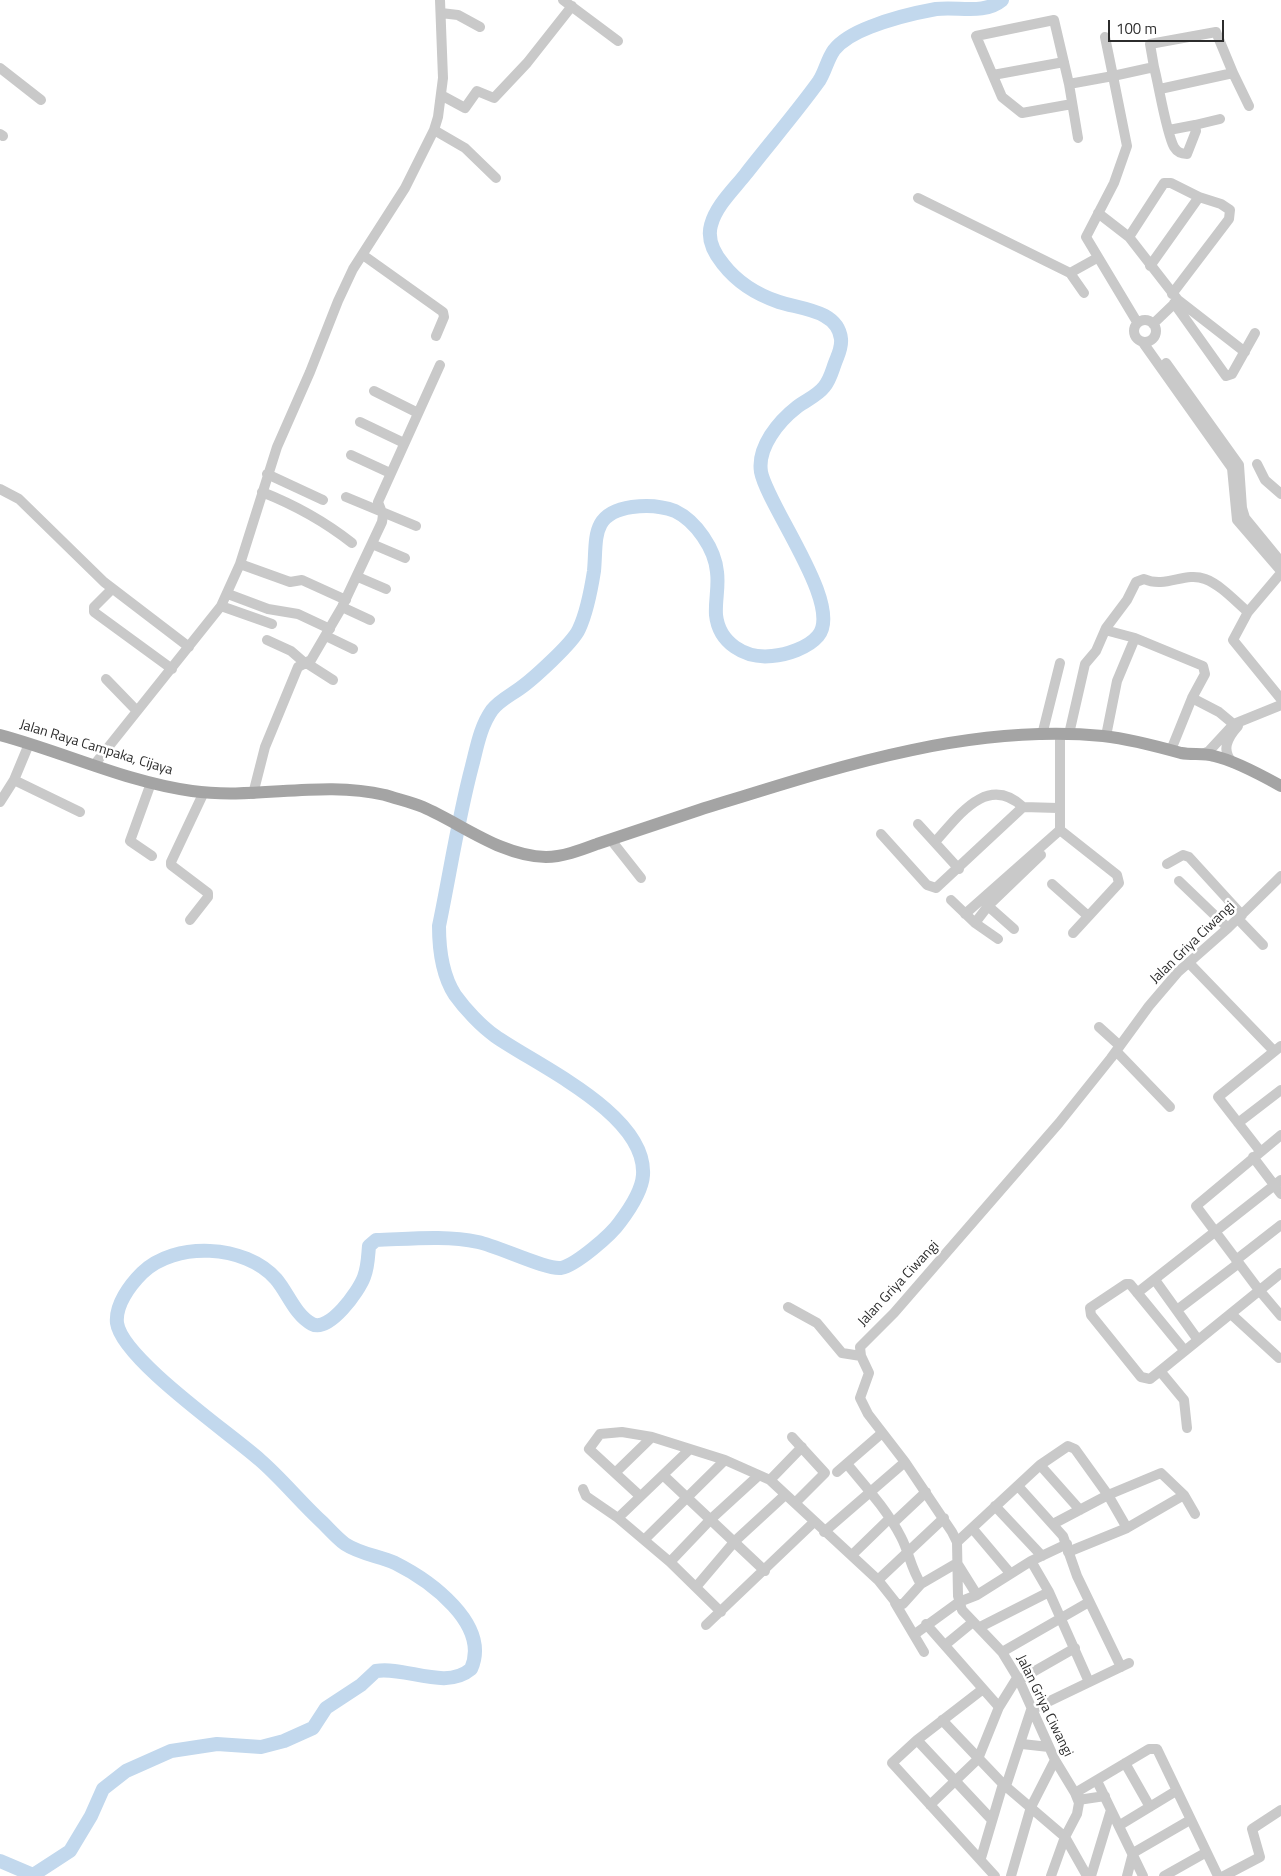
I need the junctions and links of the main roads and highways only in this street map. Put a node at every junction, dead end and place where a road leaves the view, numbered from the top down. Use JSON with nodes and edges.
{"nodes":[{"id":1,"x":0,"y":734,"type":"edge"},
{"id":2,"x":1281,"y":786,"type":"edge"}],
"edges":[{"from":1,"to":2,"type":"main road","name":"Jalan Raya Campaka, Cijaya"}]}
